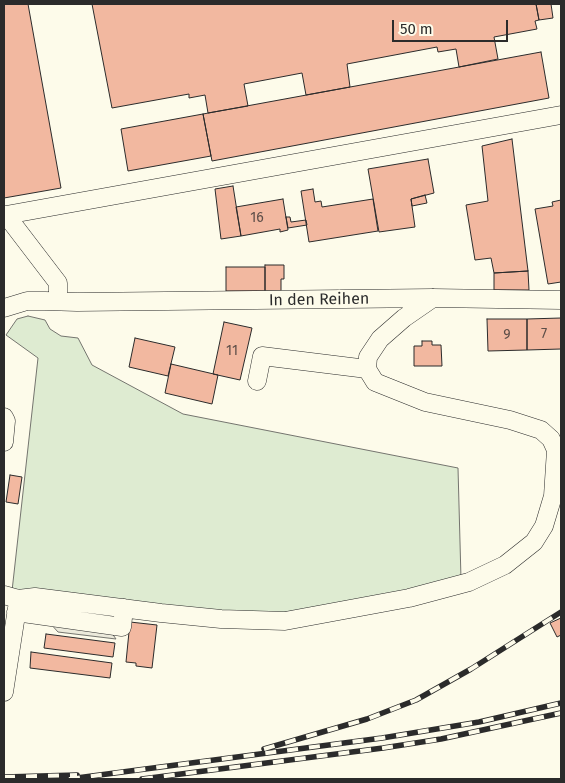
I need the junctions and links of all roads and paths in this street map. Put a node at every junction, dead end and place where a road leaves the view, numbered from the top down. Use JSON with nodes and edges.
{"nodes":[{"id":1,"x":561,"y":115,"type":"edge"},
{"id":2,"x":5,"y":215,"type":"edge"},
{"id":3,"x":433,"y":298,"type":"junction"},
{"id":4,"x":561,"y":300,"type":"edge"},
{"id":5,"x":58,"y":302,"type":"junction"},
{"id":6,"x":4,"y":308,"type":"edge"},
{"id":7,"x":367,"y":370,"type":"junction"},
{"id":8,"x":257,"y":381,"type":"dead end"},
{"id":9,"x":4,"y":417,"type":"edge"},
{"id":10,"x":4,"y":442,"type":"edge"},
{"id":11,"x":13,"y":602,"type":"edge"},
{"id":12,"x":4,"y":692,"type":"edge"}],
"edges":[{"from":1,"to":2,"type":"street"},
{"from":2,"to":5,"type":"street"},
{"from":3,"to":4,"type":"street","name":"In den Reihen"},
{"from":3,"to":5,"type":"street","name":"In den Reihen"},
{"from":3,"to":7,"type":"street"},
{"from":5,"to":6,"type":"street","name":"In den Reihen"},
{"from":7,"to":8,"type":"street"},
{"from":7,"to":11,"type":"street"},
{"from":9,"to":10,"type":"street"},
{"from":11,"to":12,"type":"street"}]}
